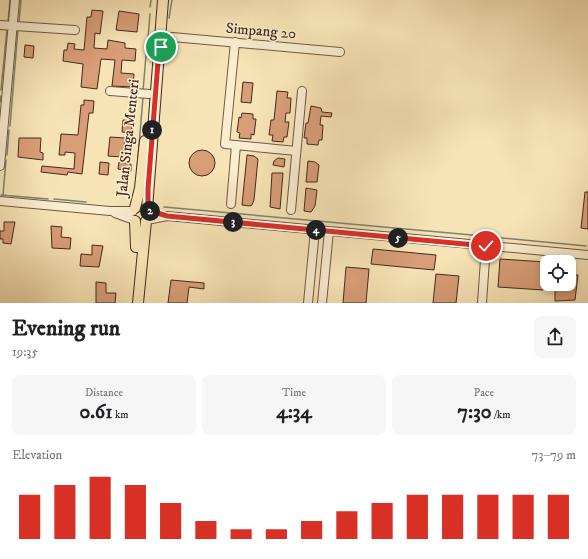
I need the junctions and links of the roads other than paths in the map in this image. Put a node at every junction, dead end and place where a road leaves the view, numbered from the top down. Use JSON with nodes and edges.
{"nodes":[{"id":1,"x":15,"y":0,"type":"edge"},
{"id":2,"x":156,"y":0,"type":"edge"},
{"id":3,"x":163,"y":0,"type":"edge"},
{"id":4,"x":161,"y":15,"type":"junction"},
{"id":5,"x":0,"y":25,"type":"edge"},
{"id":6,"x":13,"y":26,"type":"junction"},
{"id":7,"x":75,"y":30,"type":"dead end"},
{"id":8,"x":180,"y":38,"type":"junction"},
{"id":9,"x":235,"y":42,"type":"junction"},
{"id":10,"x":340,"y":52,"type":"dead end"},
{"id":11,"x":158,"y":62,"type":"junction"},
{"id":12,"x":110,"y":91,"type":"dead end"},
{"id":13,"x":302,"y":91,"type":"dead end"},
{"id":14,"x":3,"y":93,"type":"edge"},
{"id":15,"x":149,"y":94,"type":"junction"},
{"id":16,"x":236,"y":145,"type":"junction"},
{"id":17,"x":296,"y":151,"type":"junction"},
{"id":18,"x":0,"y":166,"type":"edge"},
{"id":19,"x":0,"y":201,"type":"edge"},
{"id":20,"x":231,"y":204,"type":"dead end"},
{"id":21,"x":291,"y":210,"type":"dead end"},
{"id":22,"x":135,"y":215,"type":"junction"},
{"id":23,"x":147,"y":215,"type":"junction"},
{"id":24,"x":315,"y":230,"type":"junction"},
{"id":25,"x":329,"y":231,"type":"junction"},
{"id":26,"x":486,"y":246,"type":"junction"},
{"id":27,"x":588,"y":255,"type":"edge"},
{"id":28,"x":132,"y":303,"type":"edge"},
{"id":29,"x":138,"y":303,"type":"edge"},
{"id":30,"x":308,"y":303,"type":"edge"},
{"id":31,"x":322,"y":303,"type":"edge"},
{"id":32,"x":482,"y":303,"type":"edge"}],
"edges":[{"from":1,"to":6,"type":"street"},
{"from":2,"to":15,"type":"main road","name":"Jalan Singa Menteri"},
{"from":3,"to":4,"type":"main road","name":"Jalan Singa Menteri"},
{"from":4,"to":8,"type":"street"},
{"from":4,"to":11,"type":"main road","name":"Jalan Singa Menteri"},
{"from":5,"to":6,"type":"street"},
{"from":6,"to":7,"type":"street"},
{"from":6,"to":14,"type":"street"},
{"from":8,"to":9,"type":"street","name":"Simpang 20"},
{"from":8,"to":11,"type":"street"},
{"from":9,"to":10,"type":"street","name":"Simpang 20"},
{"from":9,"to":16,"type":"street"},
{"from":11,"to":23,"type":"main road","name":"Jalan Singa Menteri"},
{"from":12,"to":15,"type":"street"},
{"from":13,"to":17,"type":"street"},
{"from":14,"to":18,"type":"street"},
{"from":15,"to":22,"type":"main road","name":"Jalan Singa Menteri"},
{"from":16,"to":17,"type":"street"},
{"from":16,"to":20,"type":"street"},
{"from":17,"to":21,"type":"street"},
{"from":19,"to":22,"type":"street"},
{"from":22,"to":23,"type":"main road"},
{"from":22,"to":23,"type":"main road"},
{"from":22,"to":28,"type":"main road","name":"Jalan Singa Menteri"},
{"from":23,"to":24,"type":"street"},
{"from":23,"to":29,"type":"main road","name":"Jalan Singa Menteri"},
{"from":24,"to":25,"type":"street"},
{"from":24,"to":30,"type":"street"},
{"from":25,"to":26,"type":"street"},
{"from":25,"to":31,"type":"street"},
{"from":26,"to":27,"type":"street"},
{"from":26,"to":32,"type":"street"}]}
